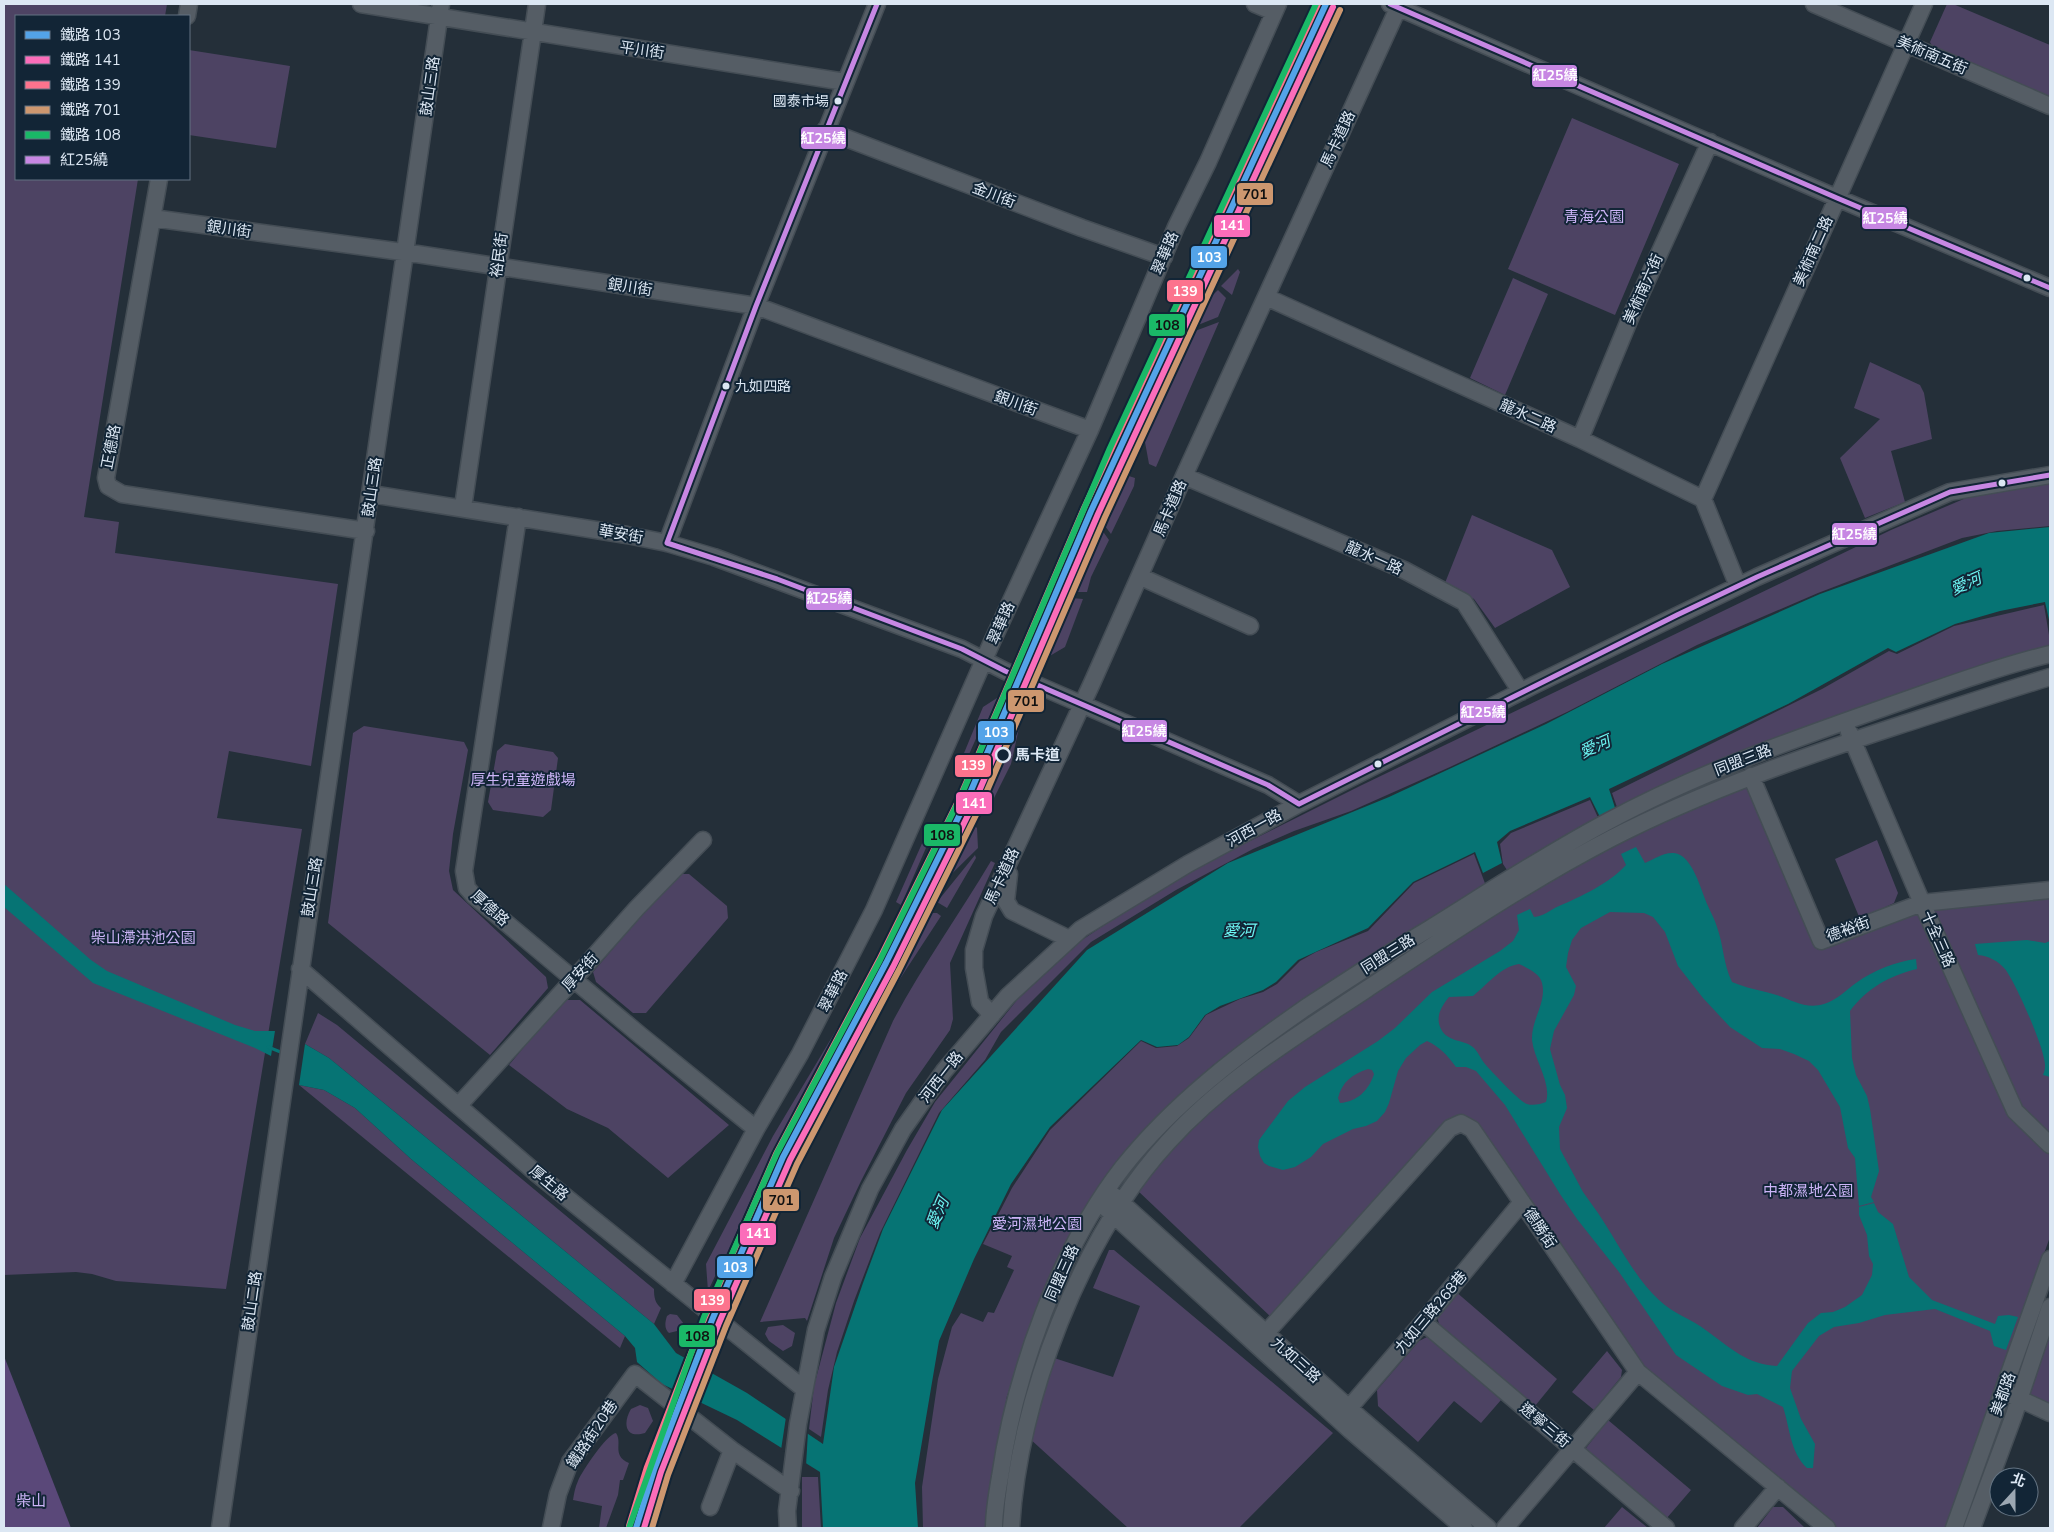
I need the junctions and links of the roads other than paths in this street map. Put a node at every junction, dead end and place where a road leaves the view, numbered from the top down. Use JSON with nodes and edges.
{"nodes":[{"id":1,"x":361,"y":4,"type":"edge"},
{"id":2,"x":537,"y":4,"type":"edge"},
{"id":3,"x":877,"y":4,"type":"edge"},
{"id":4,"x":1255,"y":4,"type":"edge"},
{"id":5,"x":1814,"y":4,"type":"edge"},
{"id":6,"x":1924,"y":4,"type":"edge"},
{"id":7,"x":1396,"y":5,"type":"edge"},
{"id":8,"x":1276,"y":8,"type":"edge"},
{"id":9,"x":440,"y":10,"type":"edge"},
{"id":10,"x":532,"y":32,"type":"junction"},
{"id":11,"x":1906,"y":44,"type":"junction"},
{"id":12,"x":845,"y":82,"type":"junction"},
{"id":13,"x":2050,"y":106,"type":"edge"},
{"id":14,"x":825,"y":130,"type":"junction"},
{"id":15,"x":1710,"y":142,"type":"junction"},
{"id":16,"x":159,"y":180,"type":"edge"},
{"id":17,"x":1837,"y":198,"type":"junction"},
{"id":18,"x":152,"y":218,"type":"junction"},
{"id":19,"x":406,"y":252,"type":"junction"},
{"id":20,"x":1164,"y":257,"type":"junction"},
{"id":21,"x":497,"y":266,"type":"junction"},
{"id":22,"x":2050,"y":288,"type":"edge"},
{"id":23,"x":1266,"y":297,"type":"junction"},
{"id":24,"x":756,"y":306,"type":"junction"},
{"id":25,"x":1090,"y":430,"type":"junction"},
{"id":26,"x":1580,"y":439,"type":"junction"},
{"id":27,"x":2050,"y":475,"type":"edge"},
{"id":28,"x":1184,"y":476,"type":"junction"},
{"id":29,"x":371,"y":494,"type":"junction"},
{"id":30,"x":1703,"y":499,"type":"junction"},
{"id":31,"x":463,"y":507,"type":"junction"},
{"id":32,"x":518,"y":517,"type":"junction"},
{"id":33,"x":366,"y":531,"type":"junction"},
{"id":34,"x":667,"y":543,"type":"junction"},
{"id":35,"x":1141,"y":577,"type":"junction"},
{"id":36,"x":1738,"y":586,"type":"junction"},
{"id":37,"x":1250,"y":626,"type":"dead end"},
{"id":38,"x":2050,"y":654,"type":"edge"},
{"id":39,"x":985,"y":661,"type":"junction"},
{"id":40,"x":2050,"y":677,"type":"edge"},
{"id":41,"x":1520,"y":692,"type":"junction"},
{"id":42,"x":1082,"y":705,"type":"junction"},
{"id":43,"x":1845,"y":721,"type":"junction"},
{"id":44,"x":1852,"y":741,"type":"junction"},
{"id":45,"x":1751,"y":776,"type":"junction"},
{"id":46,"x":1300,"y":804,"type":"junction"},
{"id":47,"x":703,"y":840,"type":"dead end"},
{"id":48,"x":1014,"y":850,"type":"junction"},
{"id":49,"x":2050,"y":890,"type":"edge"},
{"id":50,"x":1922,"y":903,"type":"junction"},
{"id":51,"x":1069,"y":940,"type":"junction"},
{"id":52,"x":300,"y":969,"type":"junction"},
{"id":53,"x":573,"y":980,"type":"junction"},
{"id":54,"x":992,"y":1015,"type":"junction"},
{"id":55,"x":459,"y":1104,"type":"junction"},
{"id":56,"x":756,"y":1129,"type":"junction"},
{"id":57,"x":2050,"y":1145,"type":"edge"},
{"id":58,"x":1103,"y":1196,"type":"junction"},
{"id":59,"x":1522,"y":1202,"type":"junction"},
{"id":60,"x":1118,"y":1209,"type":"junction"},
{"id":61,"x":2050,"y":1259,"type":"edge"},
{"id":62,"x":673,"y":1284,"type":"junction"},
{"id":63,"x":2050,"y":1307,"type":"edge"},
{"id":64,"x":1046,"y":1309,"type":"junction"},
{"id":65,"x":1063,"y":1317,"type":"junction"},
{"id":66,"x":1424,"y":1322,"type":"junction"},
{"id":67,"x":1266,"y":1333,"type":"junction"},
{"id":68,"x":1638,"y":1372,"type":"junction"},
{"id":69,"x":804,"y":1389,"type":"junction"},
{"id":70,"x":2012,"y":1395,"type":"junction"},
{"id":71,"x":2050,"y":1413,"type":"edge"},
{"id":72,"x":1344,"y":1414,"type":"junction"},
{"id":73,"x":1006,"y":1435,"type":"junction"},
{"id":74,"x":1023,"y":1438,"type":"junction"},
{"id":75,"x":1572,"y":1448,"type":"junction"},
{"id":76,"x":732,"y":1450,"type":"junction"},
{"id":77,"x":1778,"y":1487,"type":"junction"},
{"id":78,"x":790,"y":1491,"type":"junction"},
{"id":79,"x":710,"y":1507,"type":"dead end"},
{"id":80,"x":1976,"y":1527,"type":"edge"},
{"id":81,"x":220,"y":1528,"type":"edge"},
{"id":82,"x":551,"y":1528,"type":"edge"},
{"id":83,"x":788,"y":1528,"type":"edge"},
{"id":84,"x":994,"y":1528,"type":"edge"},
{"id":85,"x":1011,"y":1528,"type":"edge"},
{"id":86,"x":1464,"y":1528,"type":"edge"},
{"id":87,"x":1488,"y":1528,"type":"edge"},
{"id":88,"x":1505,"y":1528,"type":"edge"},
{"id":89,"x":1666,"y":1528,"type":"edge"},
{"id":90,"x":1743,"y":1528,"type":"edge"},
{"id":91,"x":1827,"y":1528,"type":"edge"},
{"id":92,"x":1954,"y":1528,"type":"edge"}],
"edges":[{"from":1,"to":9,"type":"street","name":"平川街"},
{"from":2,"to":10,"type":"street","name":"裕民街"},
{"from":3,"to":12,"type":"street"},
{"from":4,"to":8,"type":"street"},
{"from":5,"to":11,"type":"street","name":"美術南五街"},
{"from":6,"to":11,"type":"street","name":"美術南二路"},
{"from":7,"to":15,"type":"street"},
{"from":7,"to":23,"type":"street","name":"馬卡道路"},
{"from":8,"to":20,"type":"street","name":"翠華路"},
{"from":9,"to":10,"type":"street","name":"平川街"},
{"from":9,"to":19,"type":"street","name":"鼓山三路"},
{"from":10,"to":12,"type":"street","name":"平川街"},
{"from":10,"to":21,"type":"street","name":"裕民街"},
{"from":11,"to":13,"type":"street","name":"美術南五街"},
{"from":11,"to":17,"type":"street","name":"美術南二路"},
{"from":12,"to":14,"type":"street"},
{"from":14,"to":20,"type":"street","name":"金川街"},
{"from":14,"to":24,"type":"street"},
{"from":15,"to":17,"type":"street"},
{"from":15,"to":26,"type":"street","name":"美術南六街"},
{"from":16,"to":18,"type":"street","name":"正德路"},
{"from":17,"to":22,"type":"street"},
{"from":17,"to":30,"type":"street","name":"美術南二路"},
{"from":18,"to":19,"type":"street","name":"銀川街"},
{"from":18,"to":33,"type":"street","name":"正德路"},
{"from":19,"to":21,"type":"street","name":"銀川街"},
{"from":19,"to":29,"type":"street","name":"鼓山三路"},
{"from":20,"to":25,"type":"street","name":"翠華路"},
{"from":21,"to":24,"type":"street","name":"銀川街"},
{"from":21,"to":31,"type":"street","name":"裕民街"},
{"from":23,"to":26,"type":"street","name":"龍水二路"},
{"from":23,"to":28,"type":"street","name":"馬卡道路"},
{"from":24,"to":25,"type":"street","name":"銀川街"},
{"from":24,"to":34,"type":"street"},
{"from":25,"to":39,"type":"street","name":"翠華路"},
{"from":26,"to":30,"type":"street","name":"龍水二路"},
{"from":27,"to":36,"type":"street","name":"河西一路"},
{"from":28,"to":35,"type":"street","name":"馬卡道路"},
{"from":28,"to":41,"type":"street","name":"龍水一路"},
{"from":29,"to":31,"type":"street","name":"華安街"},
{"from":29,"to":33,"type":"street","name":"鼓山三路"},
{"from":30,"to":36,"type":"street"},
{"from":31,"to":32,"type":"street","name":"華安街"},
{"from":32,"to":34,"type":"street","name":"華安街"},
{"from":32,"to":53,"type":"street","name":"厚德路"},
{"from":33,"to":52,"type":"street","name":"鼓山三路"},
{"from":34,"to":39,"type":"street","name":"華安街"},
{"from":35,"to":37,"type":"street"},
{"from":35,"to":42,"type":"street","name":"馬卡道路"},
{"from":36,"to":41,"type":"street","name":"河西一路"},
{"from":38,"to":43,"type":"street","name":"同盟三路"},
{"from":39,"to":42,"type":"street","name":"華安街"},
{"from":39,"to":56,"type":"street","name":"翠華路"},
{"from":40,"to":44,"type":"street","name":"同盟三路"},
{"from":41,"to":46,"type":"street","name":"河西一路"},
{"from":42,"to":46,"type":"street","name":"華安街"},
{"from":42,"to":48,"type":"street","name":"馬卡道路"},
{"from":43,"to":44,"type":"street","name":"十全三路"},
{"from":43,"to":58,"type":"street","name":"同盟三路"},
{"from":44,"to":45,"type":"street","name":"同盟三路"},
{"from":44,"to":50,"type":"street","name":"十全三路"},
{"from":45,"to":50,"type":"street","name":"德裕街"},
{"from":45,"to":60,"type":"street","name":"同盟三路"},
{"from":46,"to":51,"type":"street","name":"河西一路"},
{"from":47,"to":53,"type":"street","name":"厚安街"},
{"from":48,"to":51,"type":"street"},
{"from":48,"to":54,"type":"street","name":"馬卡道路"},
{"from":49,"to":50,"type":"street","name":"德裕街"},
{"from":50,"to":57,"type":"street","name":"十全三路"},
{"from":51,"to":54,"type":"street","name":"河西一路"},
{"from":52,"to":55,"type":"street","name":"厚生路"},
{"from":52,"to":81,"type":"street","name":"鼓山二路"},
{"from":53,"to":55,"type":"street","name":"厚安街"},
{"from":53,"to":56,"type":"street","name":"厚德路"},
{"from":54,"to":69,"type":"street","name":"河西一路"},
{"from":55,"to":62,"type":"street","name":"厚生路"},
{"from":56,"to":62,"type":"street","name":"翠華路"},
{"from":58,"to":60,"type":"street","name":"九如三路"},
{"from":58,"to":64,"type":"street","name":"同盟三路"},
{"from":59,"to":66,"type":"street","name":"九如三路268巷"},
{"from":59,"to":67,"type":"street","name":"德勝街"},
{"from":59,"to":68,"type":"street","name":"德勝街"},
{"from":60,"to":65,"type":"street","name":"同盟三路"},
{"from":60,"to":67,"type":"street","name":"九如三路"},
{"from":60,"to":72,"type":"street","name":"九如三路"},
{"from":61,"to":70,"type":"street","name":"美都路"},
{"from":62,"to":69,"type":"street","name":"厚生路"},
{"from":63,"to":70,"type":"street","name":"美都路"},
{"from":64,"to":65,"type":"street"},
{"from":64,"to":73,"type":"street","name":"同盟三路"},
{"from":65,"to":74,"type":"street","name":"同盟三路"},
{"from":66,"to":72,"type":"street","name":"九如三路268巷"},
{"from":66,"to":75,"type":"street","name":"遼寧三街"},
{"from":67,"to":72,"type":"street","name":"九如三路"},
{"from":68,"to":75,"type":"street"},
{"from":68,"to":77,"type":"street","name":"德勝街"},
{"from":69,"to":78,"type":"street","name":"河西一路"},
{"from":70,"to":71,"type":"street"},
{"from":70,"to":80,"type":"street","name":"美都路"},
{"from":70,"to":92,"type":"street","name":"美都路"},
{"from":72,"to":86,"type":"street","name":"九如三路"},
{"from":72,"to":87,"type":"street","name":"九如三路"},
{"from":73,"to":74,"type":"street"},
{"from":73,"to":84,"type":"street","name":"同盟三路"},
{"from":74,"to":85,"type":"street","name":"同盟三路"},
{"from":75,"to":88,"type":"street"},
{"from":75,"to":89,"type":"street","name":"遼寧三街"},
{"from":76,"to":78,"type":"street"},
{"from":76,"to":79,"type":"street"},
{"from":76,"to":82,"type":"street","name":"鐵路街20巷"},
{"from":77,"to":90,"type":"street"},
{"from":77,"to":91,"type":"street","name":"德勝街"},
{"from":78,"to":83,"type":"street"}]}
